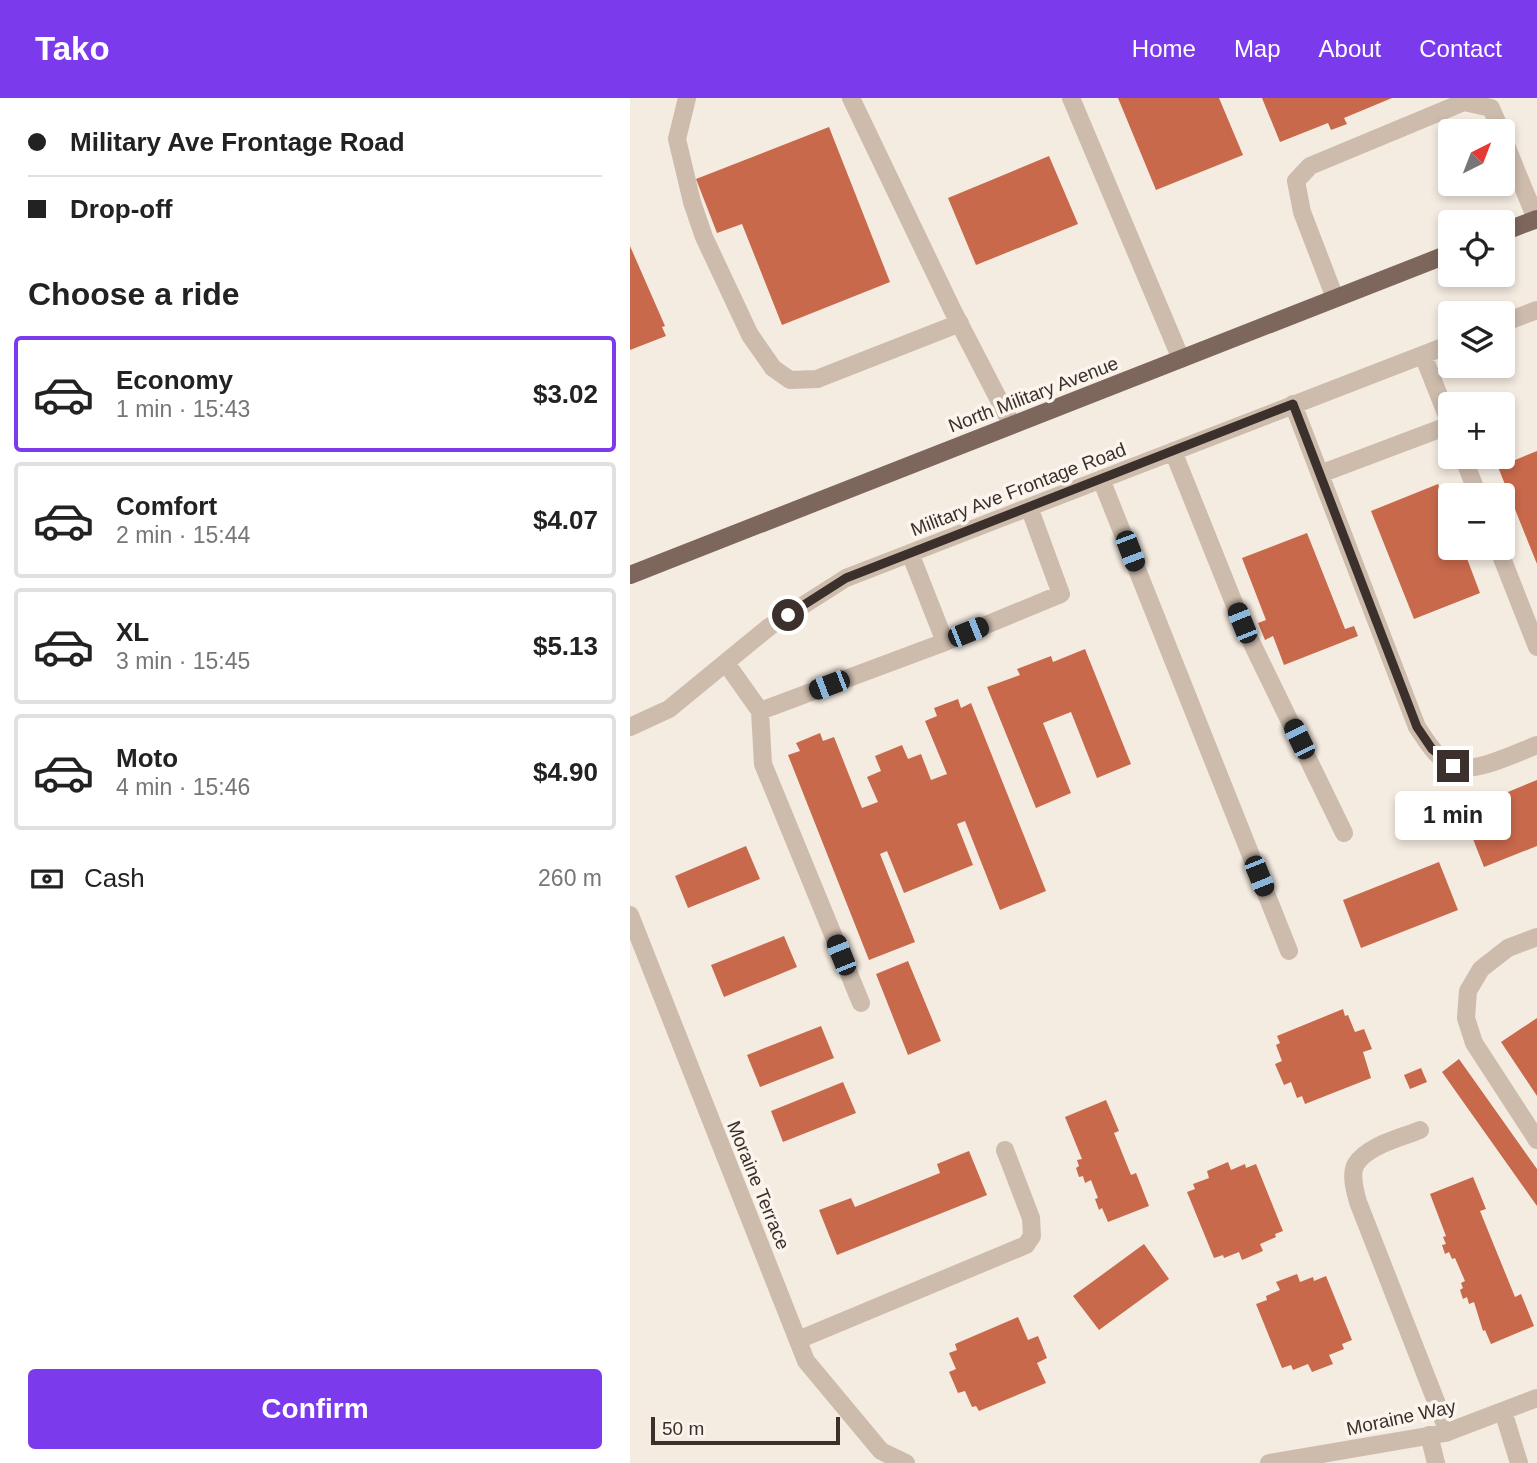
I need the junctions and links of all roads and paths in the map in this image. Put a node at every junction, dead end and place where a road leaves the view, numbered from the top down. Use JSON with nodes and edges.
{"nodes":[{"id":1,"x":687,"y":98,"type":"edge"},
{"id":2,"x":852,"y":98,"type":"edge"},
{"id":3,"x":1071,"y":98,"type":"edge"},
{"id":4,"x":1496,"y":119,"type":"edge"},
{"id":5,"x":1516,"y":169,"type":"edge"},
{"id":6,"x":1537,"y":219,"type":"edge"},
{"id":7,"x":1515,"y":227,"type":"edge"},
{"id":8,"x":1438,"y":258,"type":"edge"},
{"id":9,"x":1335,"y":298,"type":"junction"},
{"id":10,"x":1537,"y":310,"type":"edge"},
{"id":11,"x":1515,"y":318,"type":"edge"},
{"id":12,"x":960,"y":323,"type":"junction"},
{"id":13,"x":1438,"y":349,"type":"edge"},
{"id":14,"x":1423,"y":355,"type":"junction"},
{"id":15,"x":1181,"y":359,"type":"junction"},
{"id":16,"x":1438,"y":393,"type":"edge"},
{"id":17,"x":1293,"y":404,"type":"junction"},
{"id":18,"x":1012,"y":425,"type":"junction"},
{"id":19,"x":1438,"y":431,"type":"edge"},
{"id":20,"x":1173,"y":451,"type":"junction"},
{"id":21,"x":1320,"y":474,"type":"junction"},
{"id":22,"x":1101,"y":479,"type":"junction"},
{"id":23,"x":1029,"y":507,"type":"junction"},
{"id":24,"x":910,"y":553,"type":"junction"},
{"id":25,"x":1503,"y":560,"type":"edge"},
{"id":26,"x":630,"y":575,"type":"edge"},
{"id":27,"x":944,"y":642,"type":"junction"},
{"id":28,"x":1537,"y":647,"type":"edge"},
{"id":29,"x":726,"y":663,"type":"junction"},
{"id":30,"x":760,"y":710,"type":"junction"},
{"id":31,"x":630,"y":727,"type":"edge"},
{"id":32,"x":1537,"y":745,"type":"edge"},
{"id":33,"x":1344,"y":833,"type":"dead end"},
{"id":34,"x":630,"y":915,"type":"edge"},
{"id":35,"x":1537,"y":937,"type":"edge"},
{"id":36,"x":1289,"y":951,"type":"dead end"},
{"id":37,"x":860,"y":1003,"type":"dead end"},
{"id":38,"x":1420,"y":1130,"type":"dead end"},
{"id":39,"x":1537,"y":1140,"type":"edge"},
{"id":40,"x":1004,"y":1150,"type":"dead end"},
{"id":41,"x":798,"y":1340,"type":"junction"},
{"id":42,"x":1537,"y":1398,"type":"edge"},
{"id":43,"x":1503,"y":1411,"type":"junction"},
{"id":44,"x":1448,"y":1432,"type":"junction"},
{"id":45,"x":1429,"y":1435,"type":"junction"},
{"id":46,"x":1342,"y":1457,"type":"edge"},
{"id":47,"x":906,"y":1463,"type":"edge"},
{"id":48,"x":1269,"y":1463,"type":"edge"},
{"id":49,"x":1436,"y":1463,"type":"edge"},
{"id":50,"x":1518,"y":1463,"type":"edge"}],
"edges":[{"from":1,"to":12,"type":"street"},
{"from":2,"to":12,"type":"street"},
{"from":3,"to":15,"type":"street"},
{"from":4,"to":9,"type":"street"},
{"from":5,"to":6,"type":"street"},
{"from":6,"to":7,"type":"main road"},
{"from":8,"to":9,"type":"main road","name":"North Military Avenue"},
{"from":9,"to":15,"type":"main road","name":"North Military Avenue"},
{"from":10,"to":11,"type":"street"},
{"from":12,"to":18,"type":"street"},
{"from":13,"to":14,"type":"street","name":"Military Ave Frontage Road"},
{"from":14,"to":16,"type":"street"},
{"from":14,"to":17,"type":"street","name":"Military Ave Frontage Road"},
{"from":15,"to":18,"type":"main road","name":"North Military Avenue"},
{"from":17,"to":20,"type":"street","name":"Military Ave Frontage Road"},
{"from":17,"to":21,"type":"street"},
{"from":18,"to":26,"type":"main road","name":"North Military Avenue"},
{"from":19,"to":21,"type":"street"},
{"from":20,"to":22,"type":"street","name":"Military Ave Frontage Road"},
{"from":20,"to":33,"type":"street"},
{"from":21,"to":32,"type":"street"},
{"from":22,"to":23,"type":"street","name":"Military Ave Frontage Road"},
{"from":22,"to":36,"type":"street"},
{"from":23,"to":24,"type":"street","name":"Military Ave Frontage Road"},
{"from":23,"to":27,"type":"street"},
{"from":24,"to":27,"type":"street"},
{"from":24,"to":29,"type":"street","name":"Military Ave Frontage Road"},
{"from":25,"to":28,"type":"street"},
{"from":27,"to":30,"type":"street"},
{"from":29,"to":30,"type":"street"},
{"from":29,"to":31,"type":"street","name":"Military Ave Frontage Road"},
{"from":30,"to":37,"type":"street"},
{"from":34,"to":41,"type":"street","name":"Moraine Terrace"},
{"from":35,"to":39,"type":"street"},
{"from":38,"to":44,"type":"street"},
{"from":40,"to":41,"type":"street"},
{"from":41,"to":47,"type":"street","name":"Moraine Terrace"},
{"from":42,"to":43,"type":"street","name":"Moraine Way"},
{"from":43,"to":44,"type":"street","name":"Moraine Way"},
{"from":43,"to":50,"type":"street"},
{"from":44,"to":45,"type":"street","name":"Moraine Way"},
{"from":45,"to":46,"type":"street","name":"Moraine Way"},
{"from":45,"to":49,"type":"street"},
{"from":46,"to":48,"type":"street","name":"Moraine Way"}]}
